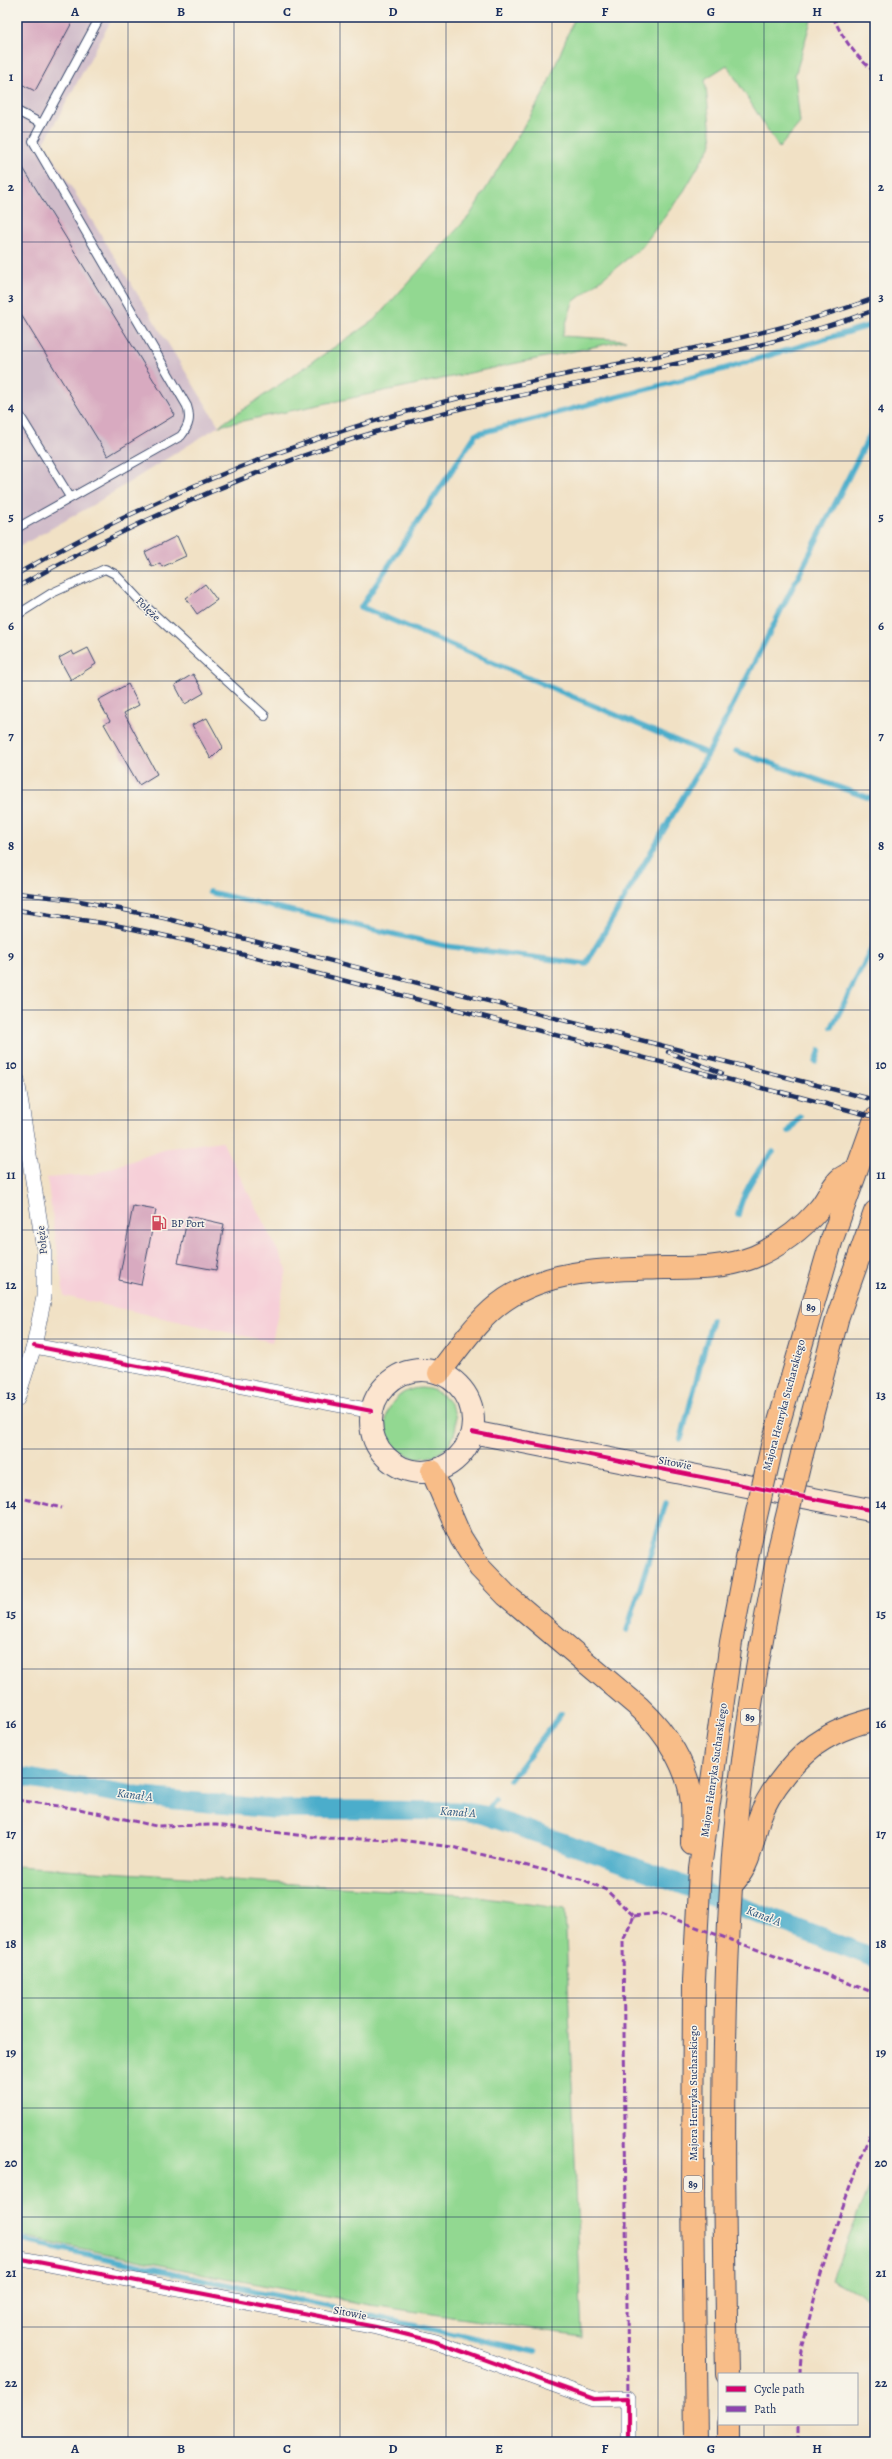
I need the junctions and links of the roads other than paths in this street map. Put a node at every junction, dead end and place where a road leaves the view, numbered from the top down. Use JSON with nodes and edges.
{"nodes":[{"id":1,"x":100,"y":17,"type":"edge"},
{"id":2,"x":17,"y":111,"type":"edge"},
{"id":3,"x":42,"y":124,"type":"junction"},
{"id":4,"x":17,"y":411,"type":"edge"},
{"id":5,"x":70,"y":497,"type":"junction"},
{"id":6,"x":17,"y":528,"type":"edge"},
{"id":7,"x":17,"y":615,"type":"edge"},
{"id":8,"x":265,"y":716,"type":"dead end"},
{"id":9,"x":17,"y":1080,"type":"edge"},
{"id":10,"x":875,"y":1119,"type":"edge"},
{"id":11,"x":856,"y":1170,"type":"junction"},
{"id":12,"x":875,"y":1212,"type":"edge"},
{"id":13,"x":34,"y":1346,"type":"junction"},
{"id":14,"x":440,"y":1374,"type":"junction"},
{"id":15,"x":17,"y":1399,"type":"edge"},
{"id":16,"x":372,"y":1411,"type":"junction"},
{"id":17,"x":472,"y":1432,"type":"junction"},
{"id":18,"x":432,"y":1472,"type":"junction"},
{"id":19,"x":875,"y":1511,"type":"edge"},
{"id":20,"x":875,"y":1719,"type":"edge"},
{"id":21,"x":700,"y":1869,"type":"junction"},
{"id":22,"x":731,"y":1886,"type":"junction"},
{"id":23,"x":17,"y":2258,"type":"edge"},
{"id":24,"x":727,"y":2373,"type":"edge"},
{"id":25,"x":728,"y":2425,"type":"edge"},
{"id":26,"x":628,"y":2442,"type":"edge"},
{"id":27,"x":696,"y":2442,"type":"edge"},
{"id":28,"x":728,"y":2442,"type":"edge"}],
"edges":[{"from":1,"to":3,"type":"lane"},
{"from":2,"to":3,"type":"lane"},
{"from":3,"to":5,"type":"lane"},
{"from":4,"to":5,"type":"lane"},
{"from":5,"to":6,"type":"lane"},
{"from":7,"to":8,"type":"lane","name":"Połęże"},
{"from":9,"to":13,"type":"street","name":"Połęże"},
{"from":10,"to":11,"type":"highway","name":"Majora Henryka Sucharskiego","number":"89"},
{"from":11,"to":14,"type":"highway"},
{"from":11,"to":21,"type":"highway","name":"Majora Henryka Sucharskiego","number":"89","bridge":true},
{"from":12,"to":22,"type":"highway","number":"89","bridge":true},
{"from":13,"to":15,"type":"street","name":"Połęże"},
{"from":13,"to":16,"type":"street"},
{"from":14,"to":16,"type":"street"},
{"from":14,"to":17,"type":"street"},
{"from":16,"to":18,"type":"street"},
{"from":17,"to":18,"type":"street"},
{"from":17,"to":19,"type":"street","name":"Sitowie"},
{"from":18,"to":21,"type":"highway"},
{"from":20,"to":22,"type":"highway"},
{"from":21,"to":27,"type":"highway","name":"Majora Henryka Sucharskiego","number":"89"},
{"from":22,"to":24,"type":"highway","number":"89"},
{"from":23,"to":26,"type":"street","name":"Sitowie"},
{"from":25,"to":28,"type":"highway"}]}
